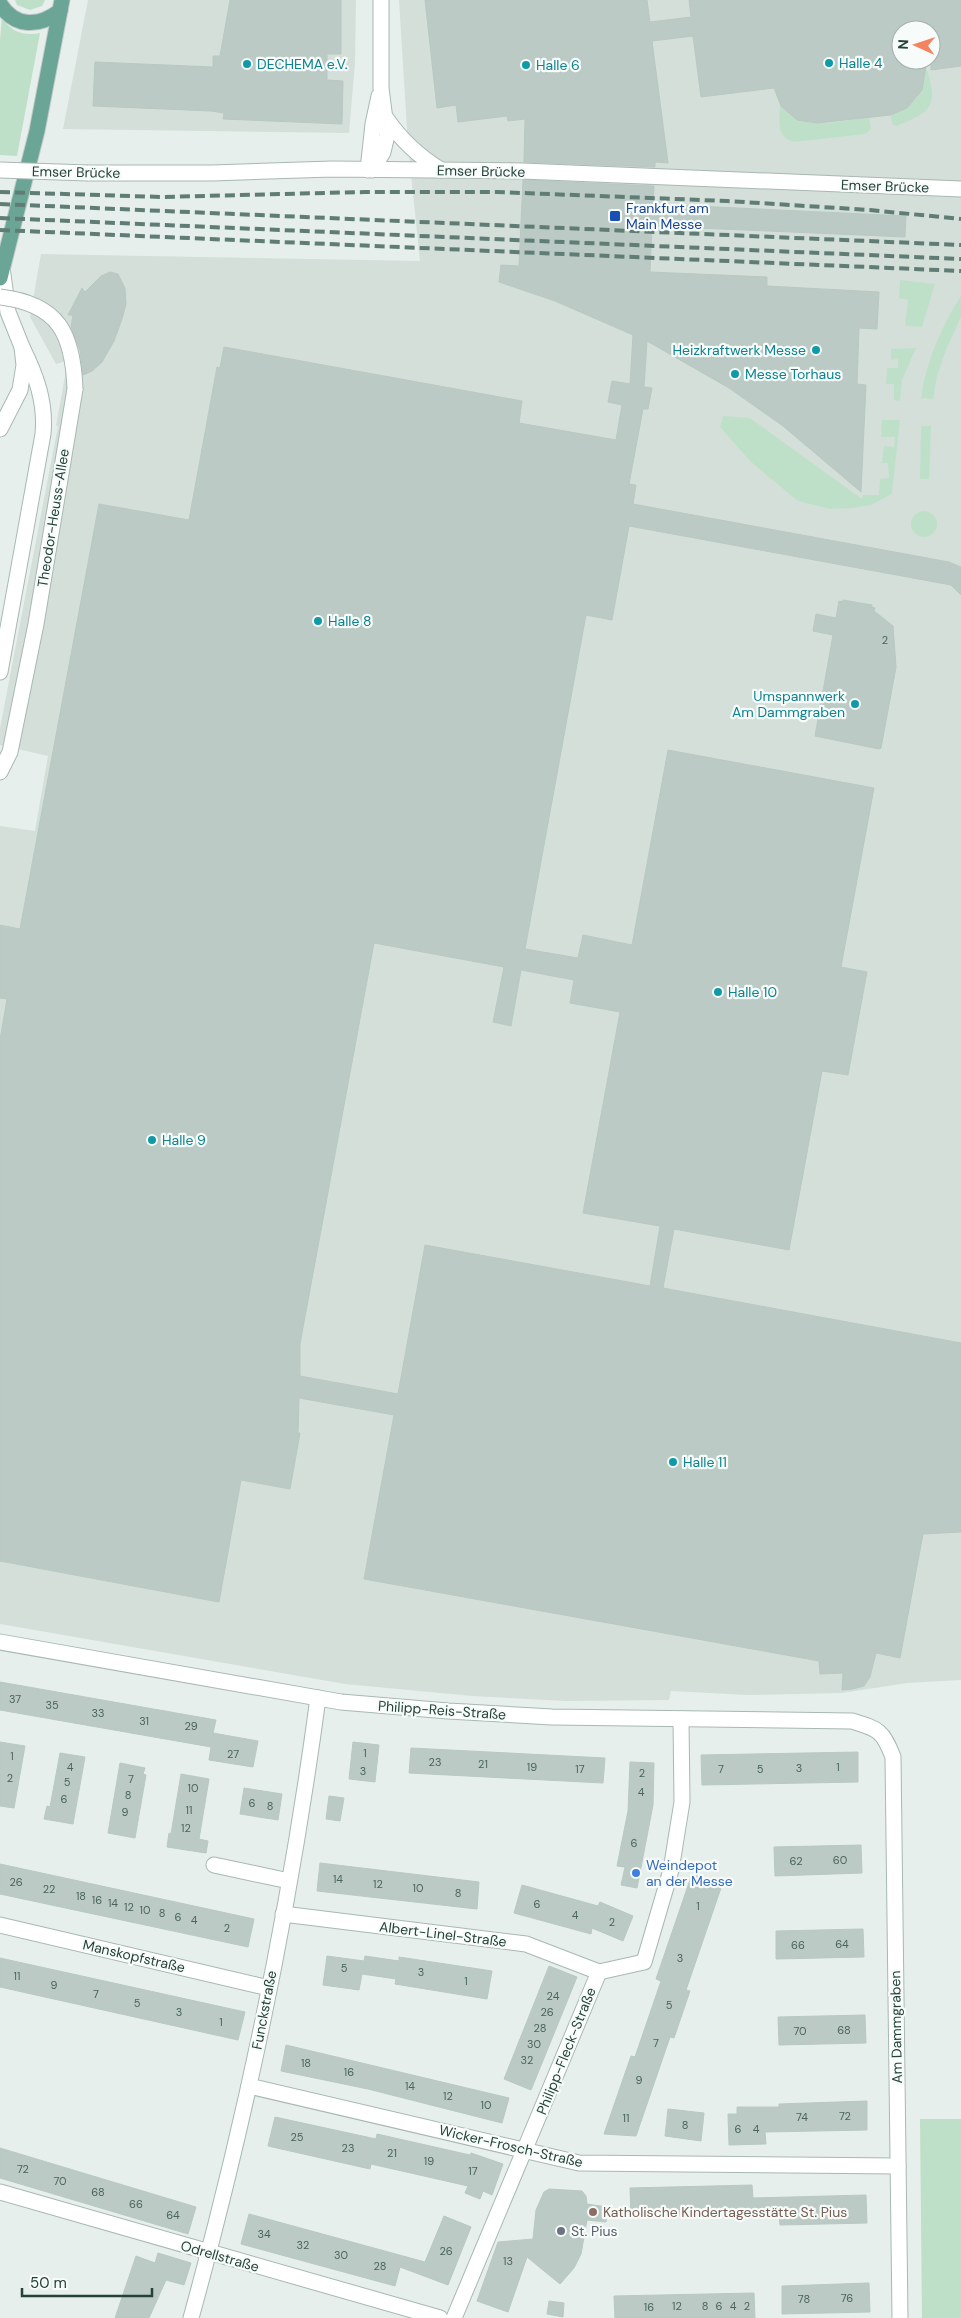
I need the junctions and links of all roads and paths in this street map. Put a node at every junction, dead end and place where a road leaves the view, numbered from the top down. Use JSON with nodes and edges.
{"nodes":[{"id":1,"x":381,"y":0,"type":"edge"},
{"id":2,"x":0,"y":4,"type":"edge"},
{"id":3,"x":61,"y":5,"type":"edge"},
{"id":4,"x":381,"y":88,"type":"junction"},
{"id":5,"x":386,"y":118,"type":"junction"},
{"id":6,"x":0,"y":170,"type":"edge"},
{"id":7,"x":370,"y":170,"type":"junction"},
{"id":8,"x":441,"y":170,"type":"junction"},
{"id":9,"x":961,"y":189,"type":"edge"},
{"id":10,"x":1,"y":273,"type":"edge"},
{"id":11,"x":0,"y":297,"type":"edge"},
{"id":12,"x":22,"y":347,"type":"junction"},
{"id":13,"x":0,"y":429,"type":"edge"},
{"id":14,"x":0,"y":672,"type":"edge"},
{"id":15,"x":0,"y":772,"type":"edge"},
{"id":16,"x":0,"y":1642,"type":"edge"},
{"id":17,"x":318,"y":1698,"type":"junction"},
{"id":18,"x":681,"y":1719,"type":"junction"},
{"id":19,"x":886,"y":1738,"type":"joint"},
{"id":20,"x":214,"y":1865,"type":"dead end"},
{"id":21,"x":289,"y":1881,"type":"junction"},
{"id":22,"x":283,"y":1914,"type":"junction"},
{"id":23,"x":0,"y":1925,"type":"edge"},
{"id":24,"x":598,"y":1972,"type":"junction"},
{"id":25,"x":269,"y":1988,"type":"junction"},
{"id":26,"x":249,"y":2086,"type":"junction"},
{"id":27,"x":526,"y":2150,"type":"junction"},
{"id":28,"x":898,"y":2166,"type":"junction"},
{"id":29,"x":0,"y":2192,"type":"edge"},
{"id":30,"x":209,"y":2253,"type":"junction"},
{"id":31,"x":191,"y":2318,"type":"edge"},
{"id":32,"x":440,"y":2318,"type":"edge"},
{"id":33,"x":454,"y":2318,"type":"edge"},
{"id":34,"x":900,"y":2318,"type":"edge"}],
"edges":[{"from":1,"to":4,"type":"street"},
{"from":2,"to":3,"type":"main road"},
{"from":3,"to":10,"type":"main road","name":"Theodor-Heuss-Allee"},
{"from":4,"to":5,"type":"street"},
{"from":4,"to":7,"type":"street"},
{"from":5,"to":7,"type":"street"},
{"from":5,"to":8,"type":"street"},
{"from":6,"to":7,"type":"street","name":"Emser Brücke","bridge":true},
{"from":7,"to":8,"type":"street","name":"Emser Brücke"},
{"from":8,"to":9,"type":"street","name":"Emser Brücke"},
{"from":10,"to":12,"type":"street","name":"Theodor-Heuss-Allee"},
{"from":11,"to":15,"type":"street","name":"Theodor-Heuss-Allee","bridge":true},
{"from":12,"to":13,"type":"street","name":"Theodor-Heuss-Allee"},
{"from":12,"to":14,"type":"street","name":"Theodor-Heuss-Allee"},
{"from":16,"to":17,"type":"street","name":"Philipp-Reis-Straße"},
{"from":17,"to":18,"type":"street","name":"Philipp-Reis-Straße"},
{"from":17,"to":21,"type":"street","name":"Funckstraße"},
{"from":18,"to":19,"type":"street","name":"Philipp-Reis-Straße"},
{"from":18,"to":24,"type":"street","name":"Philipp-Fleck-Straße"},
{"from":19,"to":28,"type":"street","name":"Am Dammgraben"},
{"from":20,"to":21,"type":"street"},
{"from":21,"to":22,"type":"street","name":"Funckstraße"},
{"from":22,"to":24,"type":"street","name":"Albert-Linel-Straße"},
{"from":22,"to":25,"type":"street","name":"Funckstraße"},
{"from":23,"to":25,"type":"street","name":"Manskopfstraße"},
{"from":24,"to":27,"type":"street","name":"Philipp-Fleck-Straße"},
{"from":25,"to":26,"type":"street","name":"Funckstraße"},
{"from":26,"to":27,"type":"street","name":"Wicker-Frosch-Straße"},
{"from":26,"to":30,"type":"street","name":"Funckstraße"},
{"from":27,"to":28,"type":"street","name":"Wicker-Frosch-Straße"},
{"from":27,"to":33,"type":"street","name":"Philipp-Fleck-Straße"},
{"from":28,"to":34,"type":"street","name":"Am Dammgraben"},
{"from":29,"to":30,"type":"street","name":"Odrellstraße"},
{"from":30,"to":31,"type":"street","name":"Funckstraße"},
{"from":30,"to":32,"type":"street","name":"Odrellstraße"}]}
